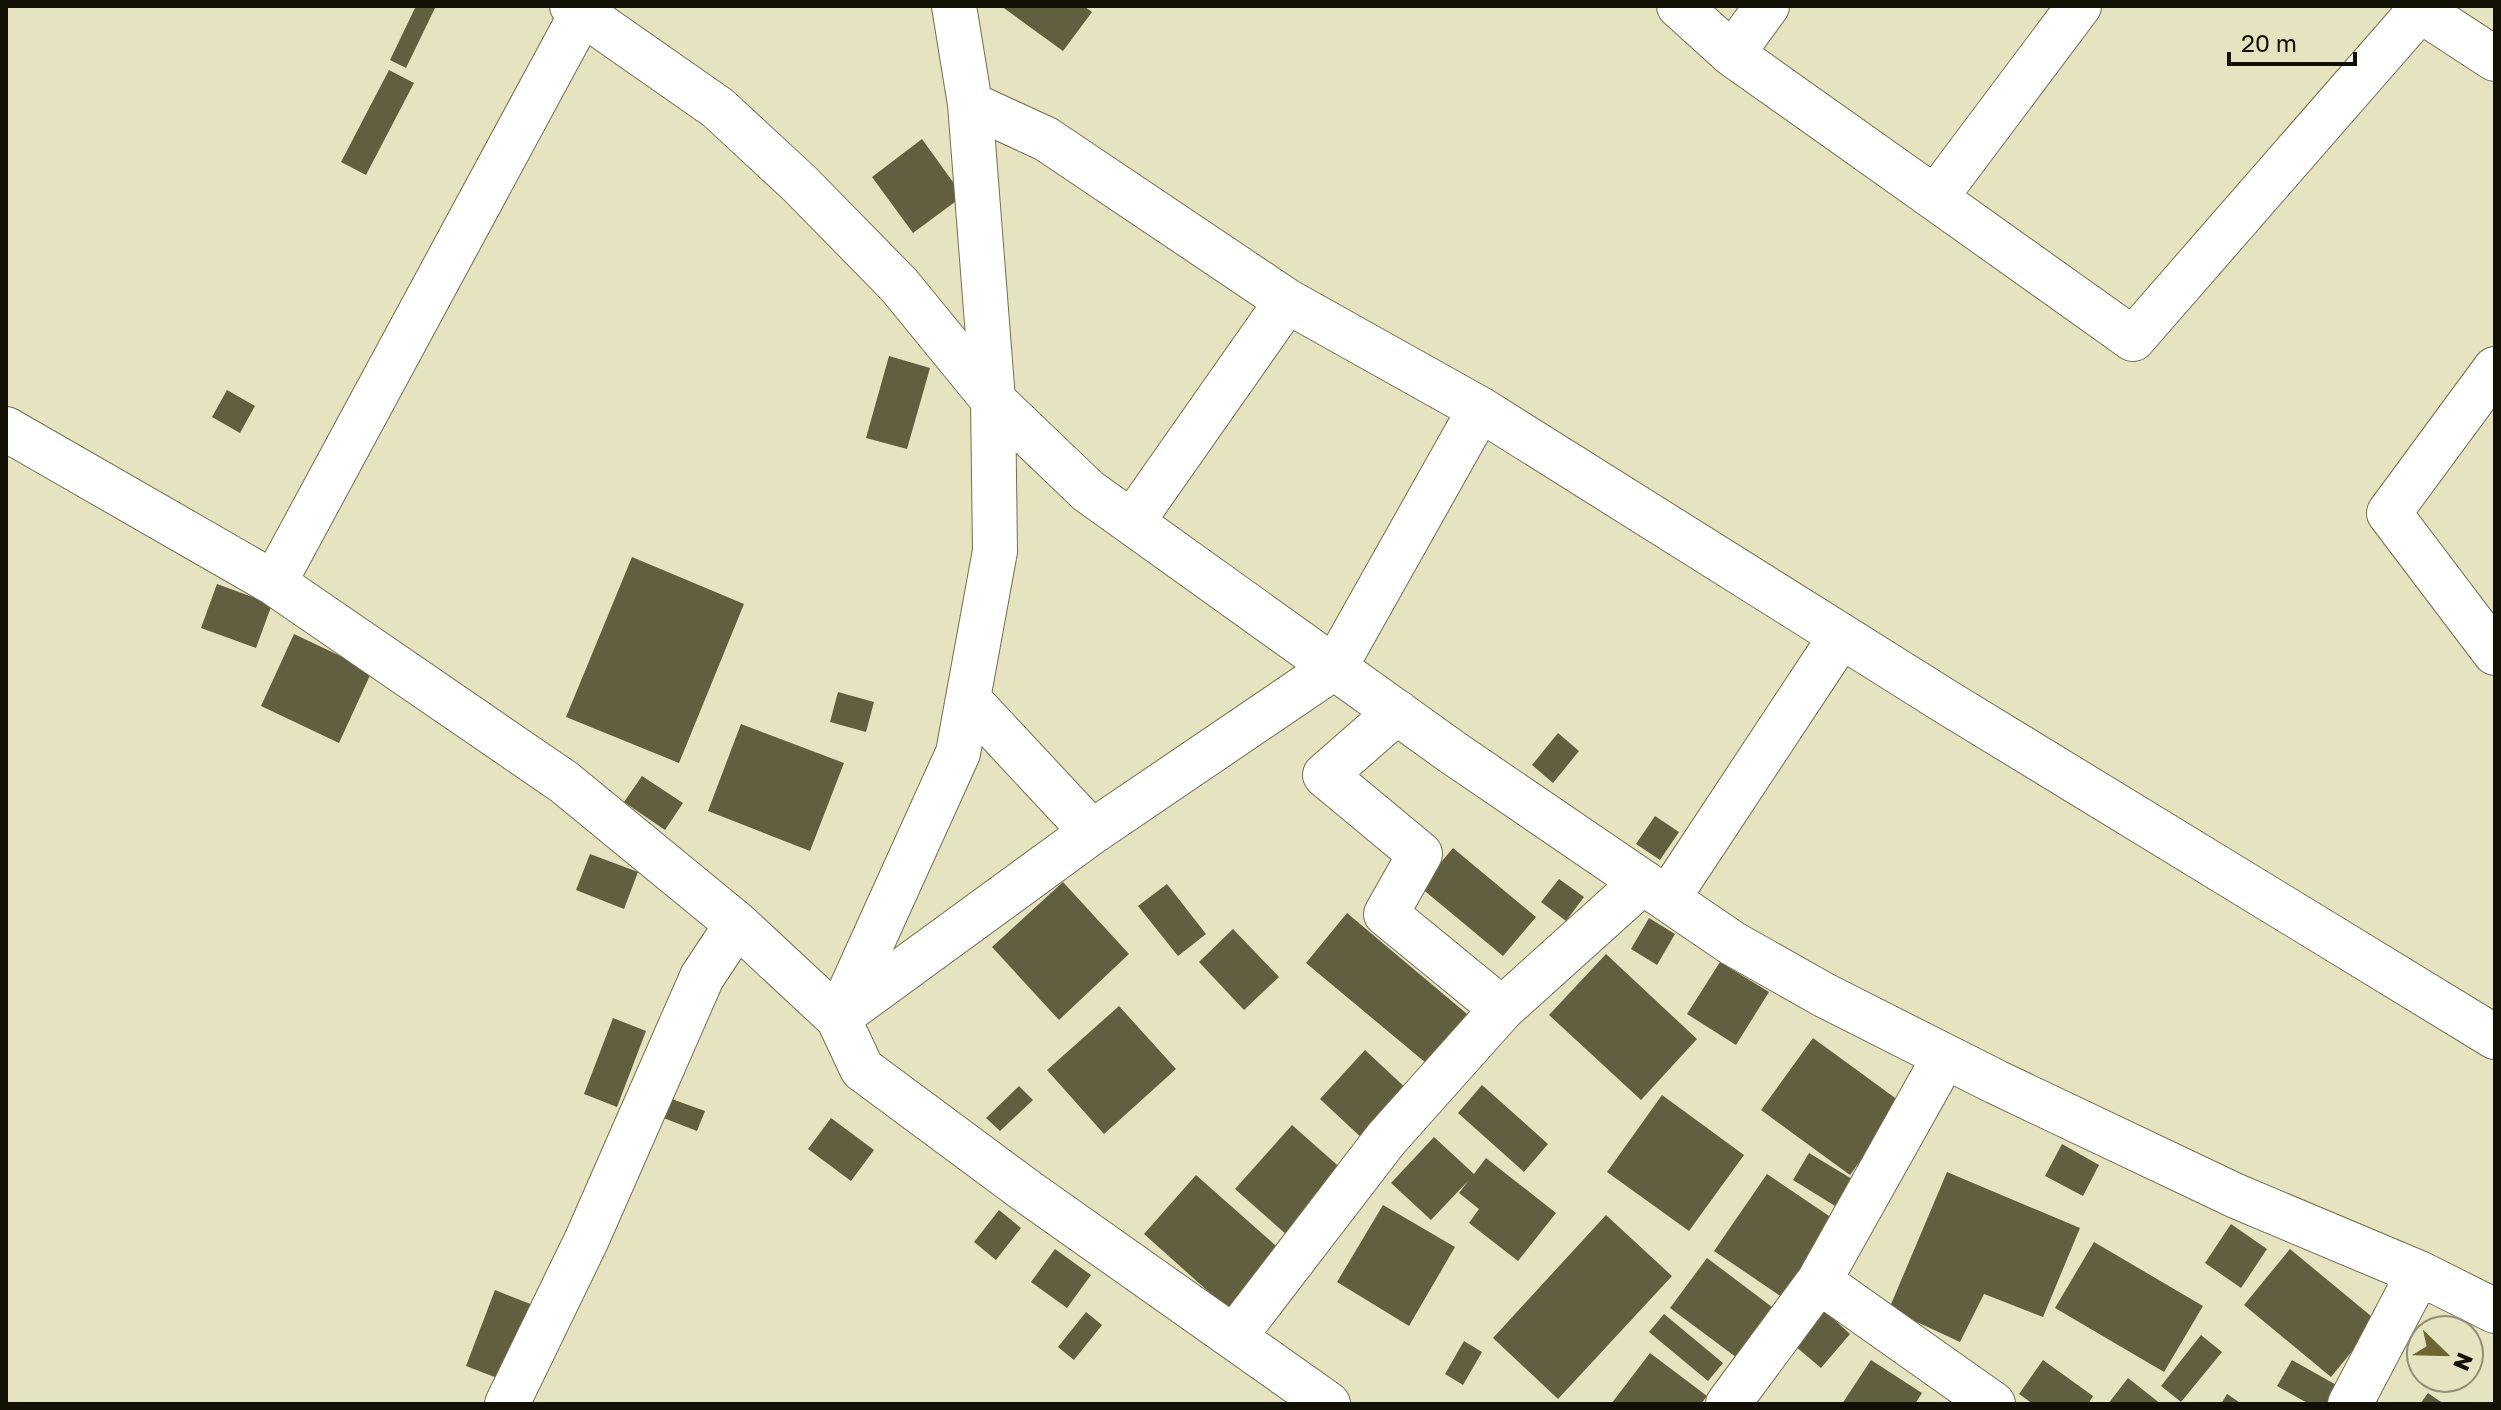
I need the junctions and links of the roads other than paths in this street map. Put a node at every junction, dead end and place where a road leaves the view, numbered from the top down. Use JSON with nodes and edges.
{"nodes":[{"id":1,"x":954,"y":6,"type":"edge"},
{"id":2,"x":1679,"y":6,"type":"edge"},
{"id":3,"x":1767,"y":6,"type":"edge"},
{"id":4,"x":2079,"y":6,"type":"edge"},
{"id":5,"x":2419,"y":7,"type":"edge"},
{"id":6,"x":577,"y":10,"type":"edge"},
{"id":7,"x":1732,"y":54,"type":"junction"},
{"id":8,"x":2495,"y":59,"type":"edge"},
{"id":9,"x":970,"y":104,"type":"junction"},
{"id":10,"x":1935,"y":198,"type":"junction"},
{"id":11,"x":1287,"y":301,"type":"junction"},
{"id":12,"x":2493,"y":377,"type":"edge"},
{"id":13,"x":993,"y":400,"type":"junction"},
{"id":14,"x":1480,"y":409,"type":"junction"},
{"id":15,"x":6,"y":429,"type":"edge"},
{"id":16,"x":1132,"y":522,"type":"junction"},
{"id":17,"x":274,"y":583,"type":"junction"},
{"id":18,"x":1841,"y":636,"type":"junction"},
{"id":19,"x":2495,"y":653,"type":"edge"},
{"id":20,"x":1335,"y":667,"type":"junction"},
{"id":21,"x":968,"y":699,"type":"junction"},
{"id":22,"x":1397,"y":712,"type":"junction"},
{"id":23,"x":1092,"y":832,"type":"junction"},
{"id":24,"x":1655,"y":890,"type":"junction"},
{"id":25,"x":737,"y":924,"type":"junction"},
{"id":26,"x":1502,"y":1009,"type":"junction"},
{"id":27,"x":838,"y":1018,"type":"junction"},
{"id":28,"x":2495,"y":1037,"type":"edge"},
{"id":29,"x":1945,"y":1056,"type":"junction"},
{"id":30,"x":2419,"y":1273,"type":"junction"},
{"id":31,"x":1819,"y":1281,"type":"junction"},
{"id":32,"x":2495,"y":1311,"type":"edge"},
{"id":33,"x":1234,"y":1337,"type":"junction"},
{"id":34,"x":507,"y":1404,"type":"edge"},
{"id":35,"x":1328,"y":1404,"type":"edge"},
{"id":36,"x":1728,"y":1404,"type":"edge"},
{"id":37,"x":1993,"y":1404,"type":"edge"},
{"id":38,"x":2350,"y":1404,"type":"edge"}],
"edges":[{"from":1,"to":9,"type":"street"},
{"from":2,"to":7,"type":"street"},
{"from":3,"to":7,"type":"street"},
{"from":4,"to":10,"type":"street"},
{"from":5,"to":8,"type":"street"},
{"from":5,"to":10,"type":"street"},
{"from":6,"to":13,"type":"street"},
{"from":6,"to":17,"type":"street"},
{"from":7,"to":10,"type":"street"},
{"from":9,"to":11,"type":"street"},
{"from":9,"to":13,"type":"street"},
{"from":11,"to":14,"type":"street"},
{"from":11,"to":16,"type":"street"},
{"from":12,"to":19,"type":"street"},
{"from":13,"to":16,"type":"street"},
{"from":13,"to":21,"type":"street"},
{"from":14,"to":18,"type":"street"},
{"from":14,"to":20,"type":"street"},
{"from":15,"to":17,"type":"street"},
{"from":16,"to":20,"type":"street"},
{"from":17,"to":25,"type":"street"},
{"from":18,"to":24,"type":"street"},
{"from":18,"to":28,"type":"street"},
{"from":20,"to":22,"type":"street"},
{"from":20,"to":23,"type":"street"},
{"from":21,"to":23,"type":"street"},
{"from":21,"to":27,"type":"street"},
{"from":22,"to":24,"type":"street"},
{"from":22,"to":26,"type":"street"},
{"from":23,"to":27,"type":"street"},
{"from":24,"to":26,"type":"street"},
{"from":24,"to":29,"type":"street"},
{"from":25,"to":27,"type":"street"},
{"from":25,"to":34,"type":"street"},
{"from":26,"to":33,"type":"street"},
{"from":27,"to":33,"type":"street"},
{"from":29,"to":30,"type":"street"},
{"from":29,"to":31,"type":"street"},
{"from":30,"to":32,"type":"street"},
{"from":30,"to":38,"type":"street"},
{"from":31,"to":36,"type":"street"},
{"from":31,"to":37,"type":"street"},
{"from":33,"to":35,"type":"street"}]}
